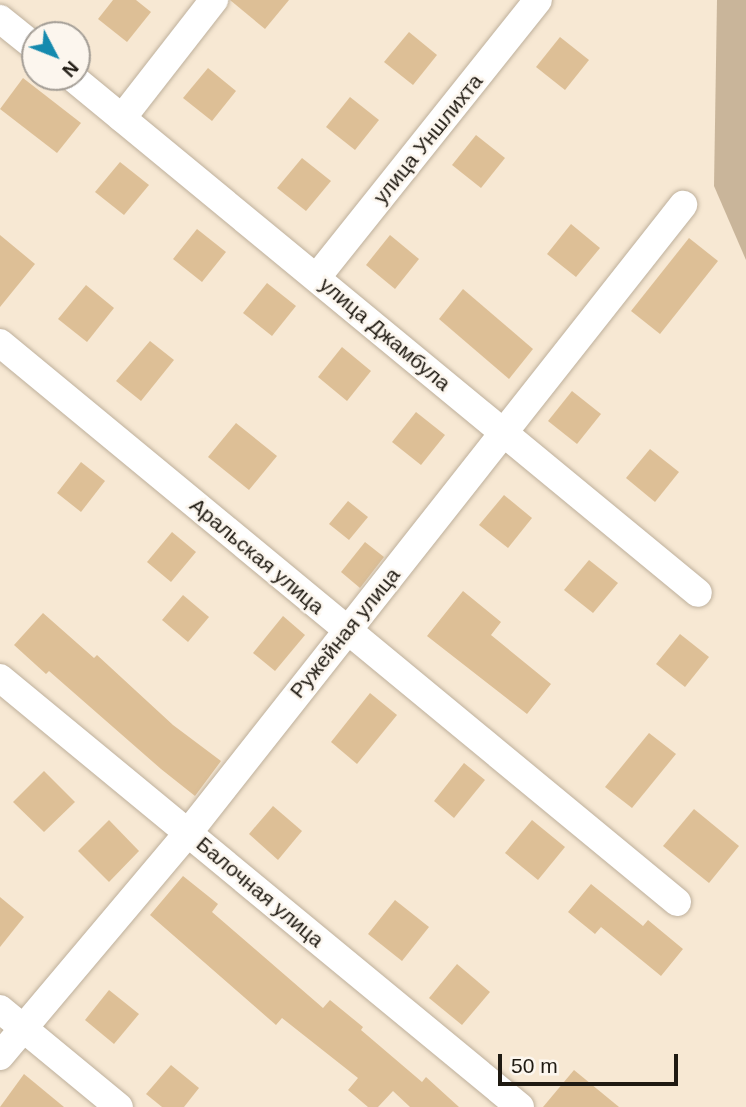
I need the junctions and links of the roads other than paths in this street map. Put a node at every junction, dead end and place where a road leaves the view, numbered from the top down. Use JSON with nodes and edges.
{"nodes":[{"id":1,"x":214,"y":0,"type":"edge"},
{"id":2,"x":538,"y":0,"type":"edge"},
{"id":3,"x":0,"y":19,"type":"edge"},
{"id":4,"x":21,"y":36,"type":"edge"},
{"id":5,"x":89,"y":91,"type":"edge"},
{"id":6,"x":122,"y":118,"type":"junction"},
{"id":7,"x":683,"y":205,"type":"dead end"},
{"id":8,"x":317,"y":277,"type":"junction"},
{"id":9,"x":0,"y":343,"type":"edge"},
{"id":10,"x":505,"y":435,"type":"junction"},
{"id":11,"x":698,"y":593,"type":"dead end"},
{"id":12,"x":347,"y":630,"type":"junction"},
{"id":13,"x":0,"y":678,"type":"edge"},
{"id":14,"x":188,"y":832,"type":"junction"},
{"id":15,"x":677,"y":902,"type":"dead end"},
{"id":16,"x":0,"y":1009,"type":"edge"},
{"id":17,"x":24,"y":1028,"type":"junction"},
{"id":18,"x":0,"y":1056,"type":"edge"},
{"id":19,"x":118,"y":1107,"type":"edge"},
{"id":20,"x":520,"y":1107,"type":"edge"}],
"edges":[{"from":1,"to":6,"type":"street"},
{"from":2,"to":8,"type":"street","name":"улица Уншлихта"},
{"from":3,"to":4,"type":"street"},
{"from":5,"to":6,"type":"street","name":"улица Джамбула"},
{"from":6,"to":8,"type":"street","name":"улица Джамбула"},
{"from":7,"to":10,"type":"street","name":"Ружейная улица"},
{"from":8,"to":10,"type":"street","name":"улица Джамбула"},
{"from":9,"to":12,"type":"street","name":"Аральская улица"},
{"from":10,"to":11,"type":"street","name":"улица Джамбула"},
{"from":10,"to":12,"type":"street","name":"Ружейная улица"},
{"from":12,"to":14,"type":"street","name":"Ружейная улица"},
{"from":12,"to":15,"type":"street","name":"Аральская улица"},
{"from":13,"to":14,"type":"street","name":"Балочная улица"},
{"from":14,"to":17,"type":"street","name":"Ружейная улица"},
{"from":14,"to":20,"type":"street","name":"Балочная улица"},
{"from":16,"to":17,"type":"street"},
{"from":17,"to":18,"type":"street","name":"Ружейная улица"},
{"from":17,"to":19,"type":"street"}]}
